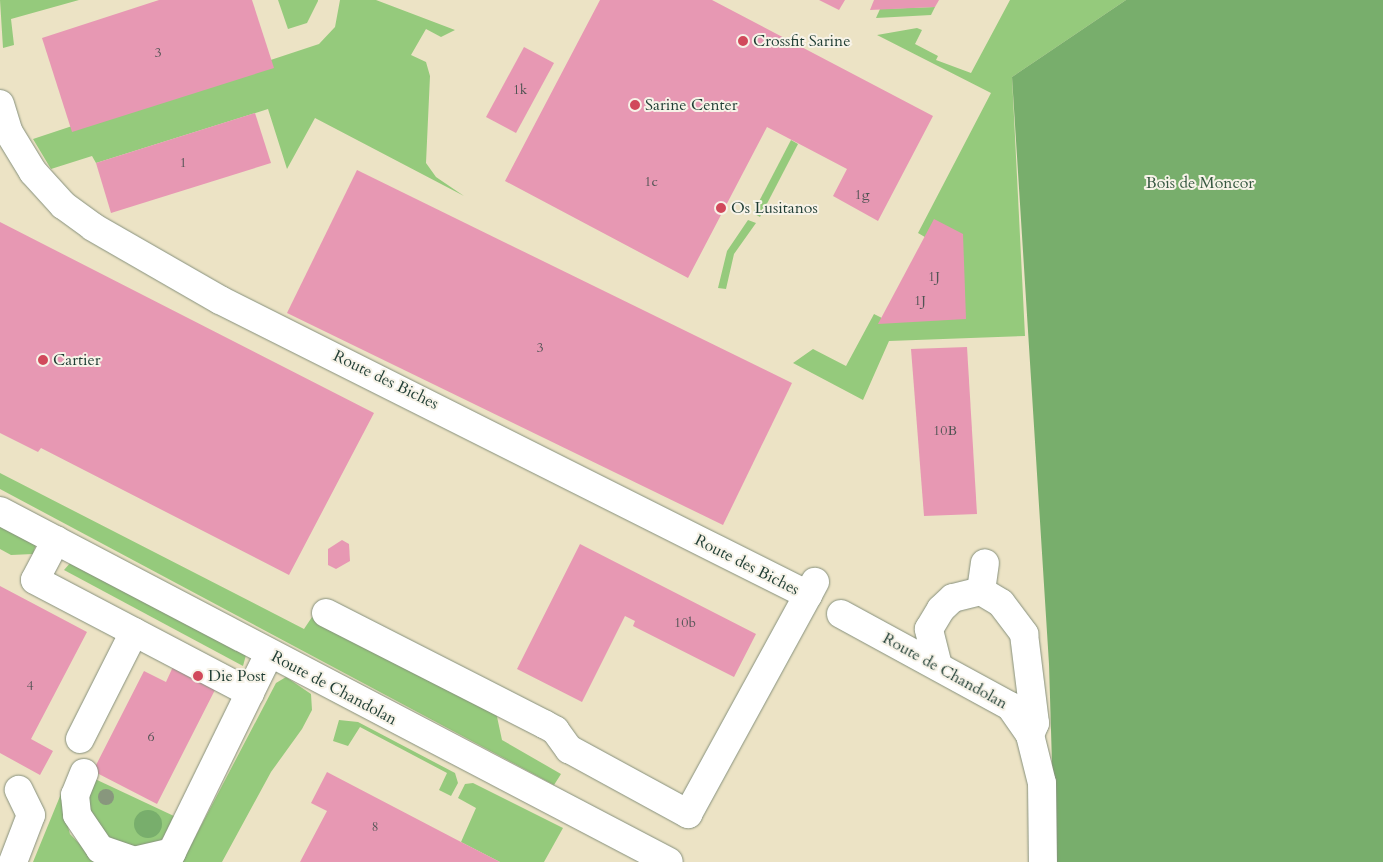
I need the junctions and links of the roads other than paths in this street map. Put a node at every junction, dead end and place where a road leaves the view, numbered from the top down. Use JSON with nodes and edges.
{"nodes":[{"id":1,"x":0,"y":104,"type":"edge"},
{"id":2,"x":0,"y":511,"type":"edge"},
{"id":3,"x":56,"y":540,"type":"junction"},
{"id":4,"x":985,"y":563,"type":"dead end"},
{"id":5,"x":981,"y":591,"type":"junction"},
{"id":6,"x":326,"y":613,"type":"dead end"},
{"id":7,"x":841,"y":614,"type":"dead end"},
{"id":8,"x":144,"y":637,"type":"junction"},
{"id":9,"x":270,"y":654,"type":"junction"},
{"id":10,"x":938,"y":666,"type":"junction"},
{"id":11,"x":244,"y":690,"type":"junction"},
{"id":12,"x":1030,"y":735,"type":"junction"},
{"id":13,"x":80,"y":739,"type":"dead end"},
{"id":14,"x":84,"y":773,"type":"dead end"},
{"id":15,"x":19,"y":790,"type":"dead end"},
{"id":16,"x":169,"y":857,"type":"edge"},
{"id":17,"x":13,"y":862,"type":"edge"},
{"id":18,"x":669,"y":862,"type":"edge"},
{"id":19,"x":1043,"y":862,"type":"edge"}],
"edges":[{"from":1,"to":6,"type":"street","name":"Route des Biches"},
{"from":2,"to":3,"type":"street","name":"Route de Chandolan"},
{"from":3,"to":8,"type":"street"},
{"from":3,"to":9,"type":"street","name":"Route de Chandolan"},
{"from":4,"to":5,"type":"street"},
{"from":5,"to":10,"type":"street"},
{"from":5,"to":12,"type":"street"},
{"from":7,"to":10,"type":"street","name":"Route de Chandolan"},
{"from":8,"to":11,"type":"street"},
{"from":8,"to":13,"type":"street"},
{"from":9,"to":11,"type":"street"},
{"from":9,"to":18,"type":"street","name":"Route de Chandolan"},
{"from":10,"to":12,"type":"street","name":"Route de Chandolan"},
{"from":11,"to":16,"type":"street"},
{"from":12,"to":19,"type":"street","name":"Route de Chandolan"},
{"from":14,"to":16,"type":"street"},
{"from":15,"to":17,"type":"street"}]}
